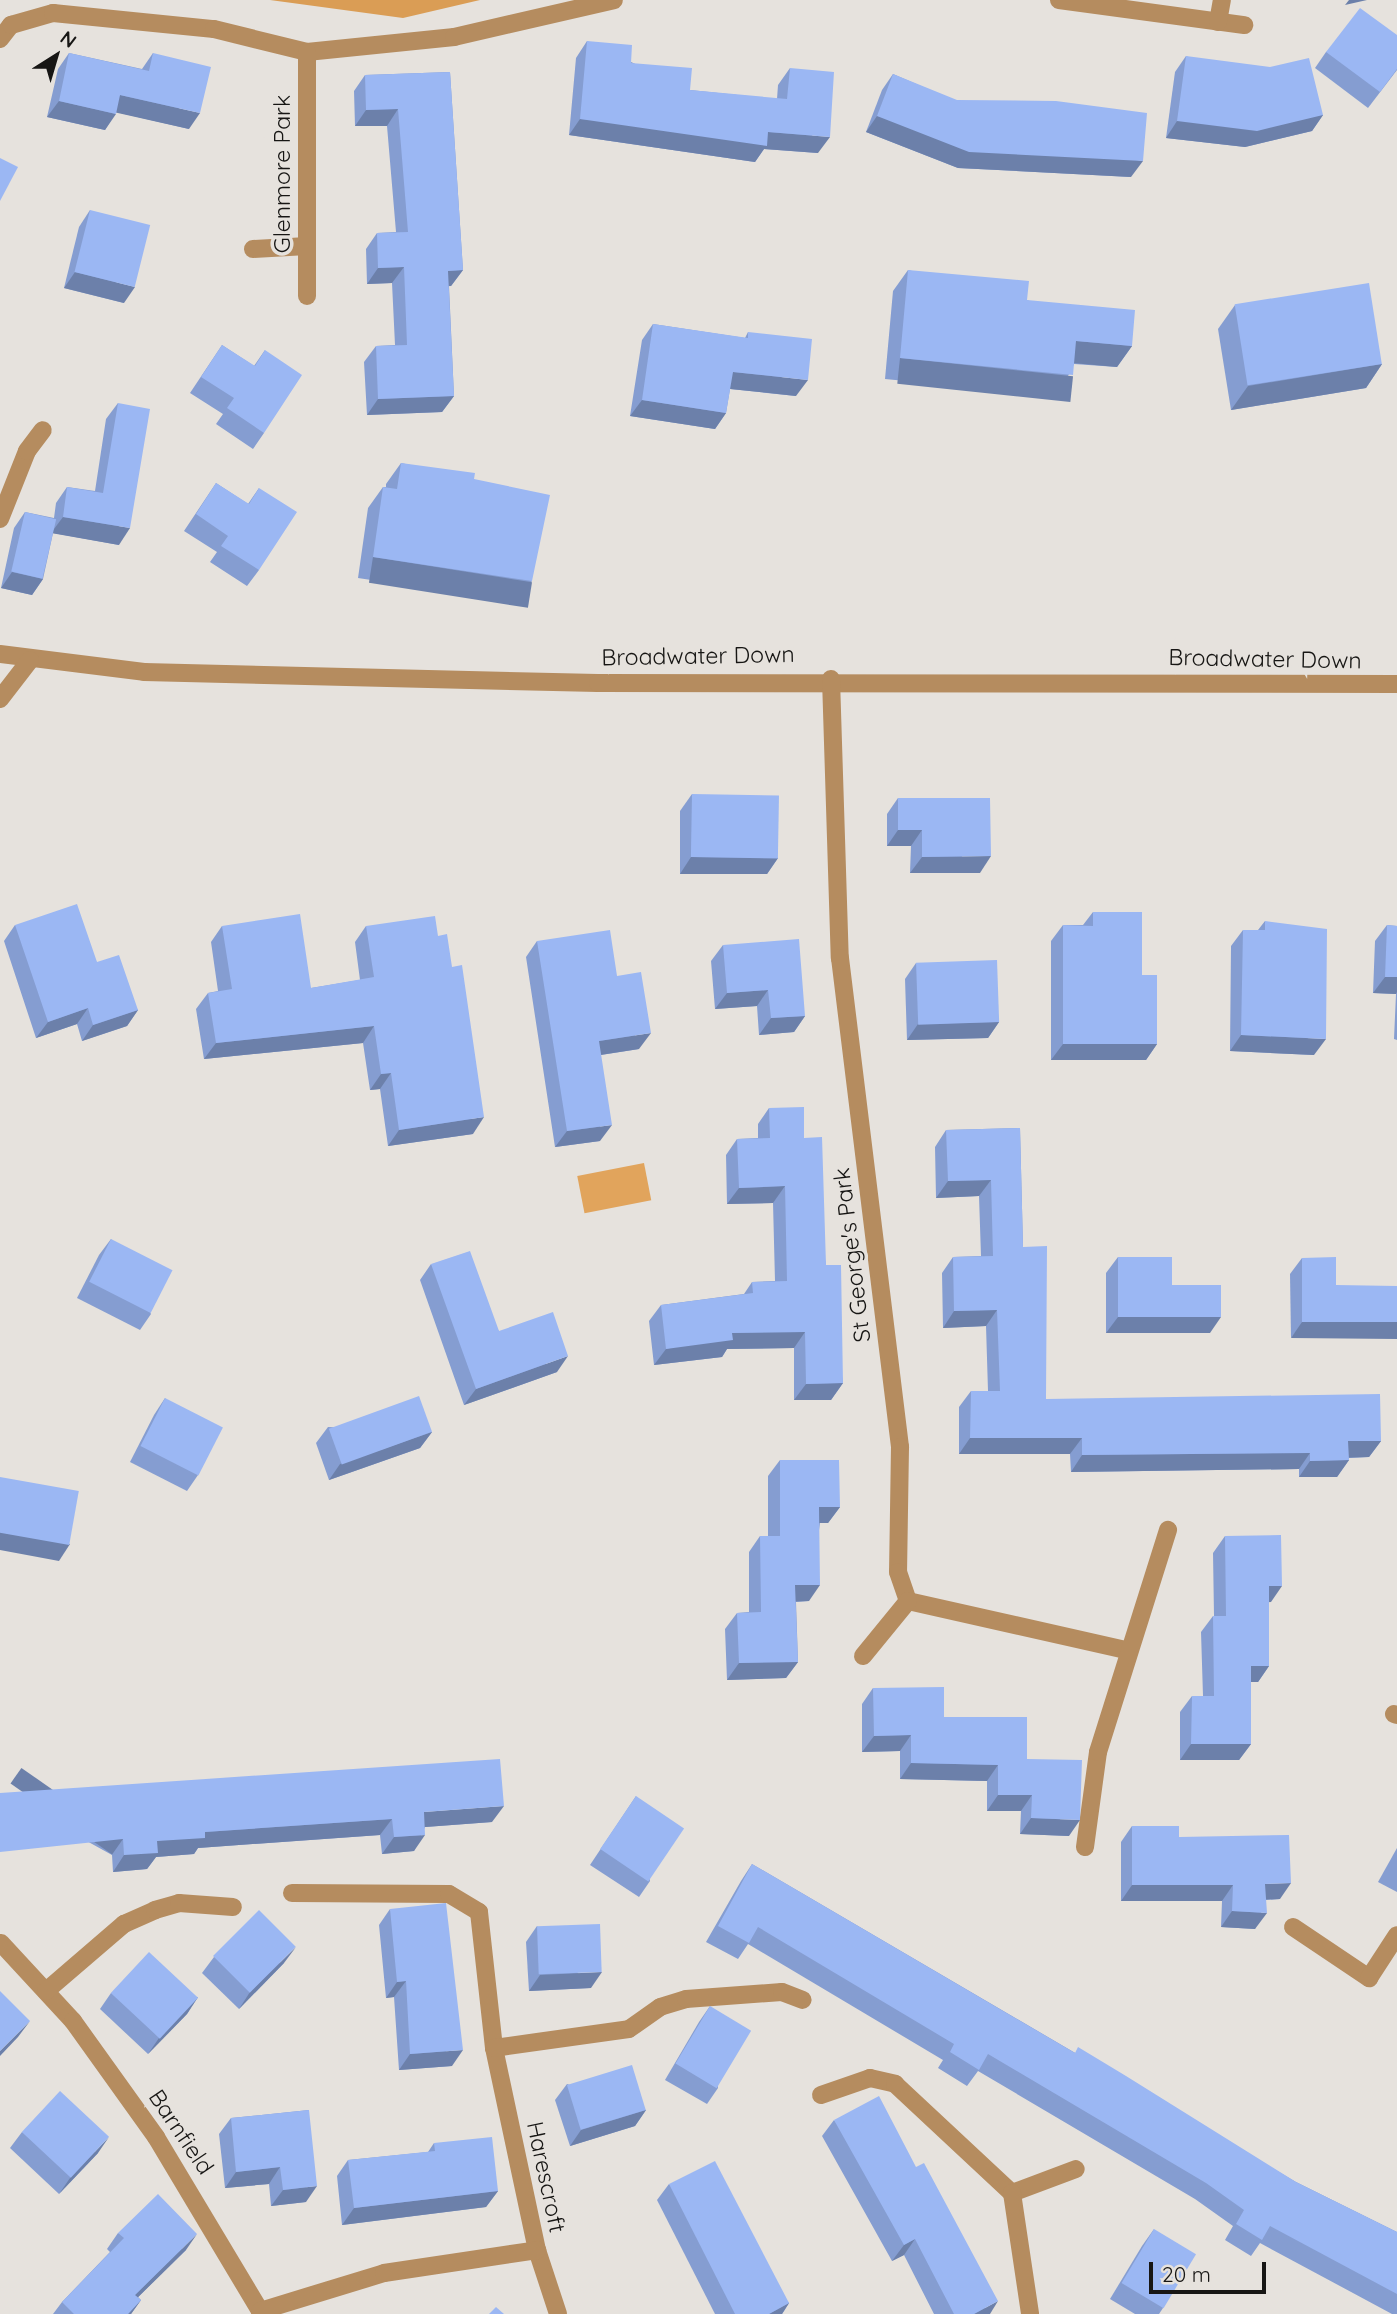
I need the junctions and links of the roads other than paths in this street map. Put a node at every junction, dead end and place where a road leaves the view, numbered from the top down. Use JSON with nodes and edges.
{"nodes":[{"id":1,"x":614,"y":0,"type":"edge"},
{"id":2,"x":1059,"y":0,"type":"edge"},
{"id":3,"x":1222,"y":0,"type":"edge"},
{"id":4,"x":1218,"y":22,"type":"junction"},
{"id":5,"x":1244,"y":25,"type":"dead end"},
{"id":6,"x":4,"y":27,"type":"edge"},
{"id":7,"x":307,"y":52,"type":"junction"},
{"id":8,"x":307,"y":246,"type":"junction"},
{"id":9,"x":253,"y":249,"type":"dead end"},
{"id":10,"x":307,"y":296,"type":"dead end"},
{"id":11,"x":43,"y":430,"type":"dead end"},
{"id":12,"x":0,"y":519,"type":"edge"},
{"id":13,"x":0,"y":654,"type":"edge"},
{"id":14,"x":30,"y":660,"type":"junction"},
{"id":15,"x":831,"y":679,"type":"junction"},
{"id":16,"x":1397,"y":684,"type":"edge"},
{"id":17,"x":0,"y":699,"type":"edge"},
{"id":18,"x":1168,"y":1530,"type":"dead end"},
{"id":19,"x":908,"y":1601,"type":"junction"},
{"id":20,"x":1125,"y":1650,"type":"junction"},
{"id":21,"x":863,"y":1656,"type":"dead end"},
{"id":22,"x":1085,"y":1847,"type":"dead end"},
{"id":23,"x":292,"y":1893,"type":"dead end"},
{"id":24,"x":233,"y":1907,"type":"dead end"},
{"id":25,"x":1293,"y":1927,"type":"dead end"},
{"id":26,"x":1397,"y":1935,"type":"edge"},
{"id":27,"x":1,"y":1943,"type":"edge"},
{"id":28,"x":46,"y":1991,"type":"junction"},
{"id":29,"x":803,"y":2000,"type":"dead end"},
{"id":30,"x":494,"y":2048,"type":"junction"},
{"id":31,"x":821,"y":2095,"type":"dead end"},
{"id":32,"x":1076,"y":2169,"type":"dead end"},
{"id":33,"x":1012,"y":2193,"type":"junction"},
{"id":34,"x":537,"y":2250,"type":"junction"},
{"id":35,"x":258,"y":2312,"type":"edge"},
{"id":36,"x":558,"y":2314,"type":"edge"},
{"id":37,"x":1030,"y":2314,"type":"edge"}],
"edges":[{"from":1,"to":7,"type":"street"},
{"from":2,"to":4,"type":"street"},
{"from":3,"to":4,"type":"street"},
{"from":4,"to":5,"type":"street"},
{"from":6,"to":7,"type":"street"},
{"from":7,"to":8,"type":"street","name":"Glenmore Park"},
{"from":8,"to":9,"type":"street"},
{"from":8,"to":10,"type":"street","name":"Glenmore Park"},
{"from":11,"to":12,"type":"street"},
{"from":13,"to":14,"type":"street","name":"Broadwater Down"},
{"from":14,"to":15,"type":"street","name":"Broadwater Down"},
{"from":14,"to":17,"type":"street"},
{"from":15,"to":16,"type":"street","name":"Broadwater Down"},
{"from":15,"to":19,"type":"street","name":"St George's Park"},
{"from":18,"to":20,"type":"street"},
{"from":19,"to":20,"type":"street"},
{"from":19,"to":21,"type":"street"},
{"from":20,"to":22,"type":"street"},
{"from":23,"to":30,"type":"street","name":"Harescroft"},
{"from":24,"to":28,"type":"street"},
{"from":25,"to":26,"type":"street"},
{"from":27,"to":28,"type":"street","name":"Barnfield"},
{"from":28,"to":35,"type":"street","name":"Barnfield"},
{"from":29,"to":30,"type":"street"},
{"from":30,"to":34,"type":"street","name":"Harescroft"},
{"from":31,"to":33,"type":"street"},
{"from":32,"to":33,"type":"street"},
{"from":33,"to":37,"type":"street"},
{"from":34,"to":35,"type":"street","name":"Barnfield"},
{"from":34,"to":36,"type":"street","name":"Harescroft"}]}
